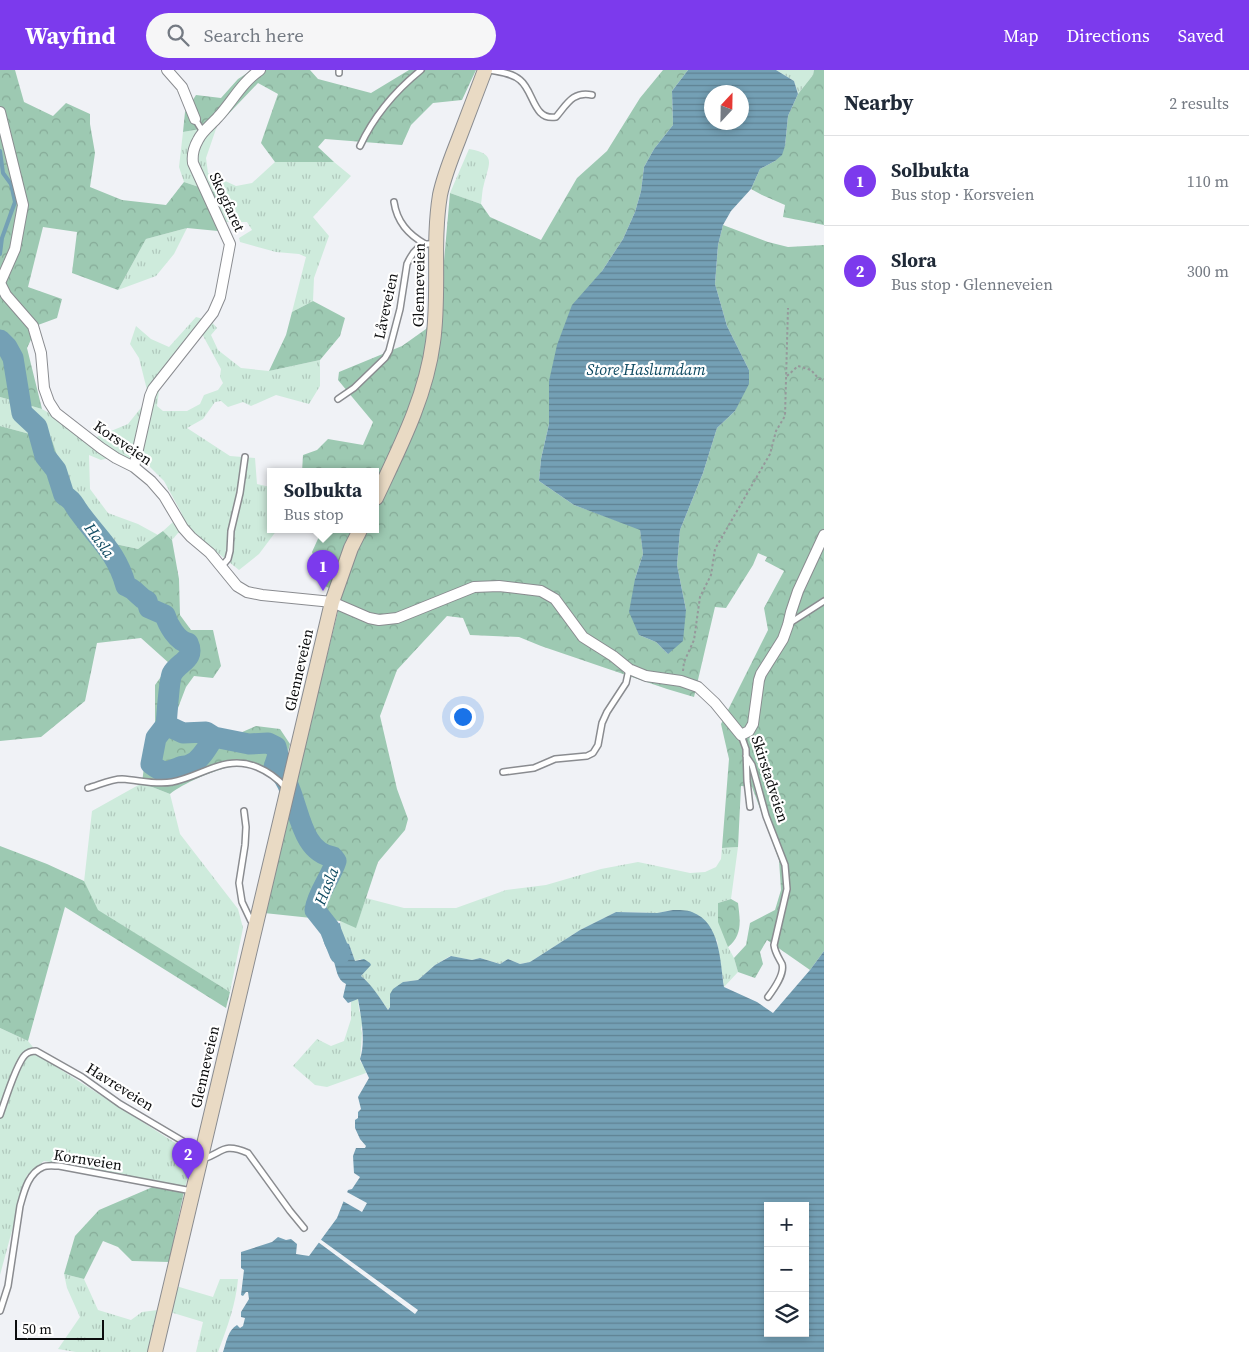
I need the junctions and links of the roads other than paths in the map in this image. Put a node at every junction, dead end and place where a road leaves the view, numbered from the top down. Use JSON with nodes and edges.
{"nodes":[{"id":1,"x":167,"y":70,"type":"edge"},
{"id":2,"x":260,"y":70,"type":"edge"},
{"id":3,"x":420,"y":70,"type":"edge"},
{"id":4,"x":485,"y":70,"type":"edge"},
{"id":5,"x":490,"y":70,"type":"edge"},
{"id":6,"x":592,"y":95,"type":"dead end"},
{"id":7,"x":0,"y":112,"type":"edge"},
{"id":8,"x":196,"y":119,"type":"joint"},
{"id":9,"x":203,"y":132,"type":"junction"},
{"id":10,"x":360,"y":146,"type":"dead end"},
{"id":11,"x":394,"y":202,"type":"dead end"},
{"id":12,"x":431,"y":244,"type":"junction"},
{"id":13,"x":0,"y":283,"type":"edge"},
{"id":14,"x":338,"y":399,"type":"dead end"},
{"id":15,"x":246,"y":457,"type":"dead end"},
{"id":16,"x":134,"y":467,"type":"junction"},
{"id":17,"x":379,"y":492,"type":"edge"},
{"id":18,"x":358,"y":533,"type":"edge"},
{"id":19,"x":824,"y":536,"type":"edge"},
{"id":20,"x":222,"y":566,"type":"junction"},
{"id":21,"x":824,"y":601,"type":"edge"},
{"id":22,"x":332,"y":602,"type":"junction"},
{"id":23,"x":788,"y":625,"type":"junction"},
{"id":24,"x":629,"y":669,"type":"junction"},
{"id":25,"x":741,"y":736,"type":"junction"},
{"id":26,"x":746,"y":756,"type":"junction"},
{"id":27,"x":503,"y":772,"type":"dead end"},
{"id":28,"x":88,"y":788,"type":"dead end"},
{"id":29,"x":287,"y":790,"type":"junction"},
{"id":30,"x":750,"y":807,"type":"dead end"},
{"id":31,"x":244,"y":811,"type":"dead end"},
{"id":32,"x":256,"y":921,"type":"junction"},
{"id":33,"x":768,"y":998,"type":"dead end"},
{"id":34,"x":0,"y":1115,"type":"edge"},
{"id":35,"x":201,"y":1154,"type":"junction"},
{"id":36,"x":193,"y":1191,"type":"junction"},
{"id":37,"x":304,"y":1228,"type":"dead end"},
{"id":38,"x":0,"y":1311,"type":"edge"},
{"id":39,"x":156,"y":1352,"type":"edge"}],
"edges":[{"from":1,"to":8,"type":"street"},
{"from":2,"to":9,"type":"street","name":"Skogfaret"},
{"from":3,"to":10,"type":"lane"},
{"from":4,"to":12,"type":"main road","name":"Glenneveien"},
{"from":5,"to":6,"type":"lane"},
{"from":7,"to":13,"type":"street"},
{"from":8,"to":9,"type":"lane"},
{"from":9,"to":16,"type":"street","name":"Skogfaret"},
{"from":11,"to":12,"type":"lane"},
{"from":12,"to":14,"type":"lane","name":"Låveveien"},
{"from":12,"to":17,"type":"main road","name":"Glenneveien"},
{"from":13,"to":16,"type":"street","name":"Korsveien"},
{"from":15,"to":20,"type":"lane"},
{"from":16,"to":20,"type":"street","name":"Korsveien"},
{"from":18,"to":22,"type":"main road","name":"Glenneveien"},
{"from":19,"to":23,"type":"street"},
{"from":20,"to":22,"type":"street","name":"Korsveien"},
{"from":21,"to":23,"type":"lane"},
{"from":22,"to":24,"type":"street","name":"Skirstadveien"},
{"from":22,"to":29,"type":"main road","name":"Glenneveien"},
{"from":23,"to":25,"type":"street"},
{"from":24,"to":25,"type":"street","name":"Skirstadveien"},
{"from":24,"to":27,"type":"lane"},
{"from":25,"to":26,"type":"lane","name":"Skirstadveien"},
{"from":26,"to":30,"type":"lane"},
{"from":26,"to":33,"type":"lane","name":"Skirstadveien"},
{"from":28,"to":29,"type":"lane"},
{"from":29,"to":32,"type":"main road","name":"Glenneveien"},
{"from":31,"to":32,"type":"lane"},
{"from":32,"to":35,"type":"main road","name":"Glenneveien"},
{"from":34,"to":35,"type":"lane","name":"Havreveien"},
{"from":35,"to":36,"type":"main road","name":"Glenneveien"},
{"from":35,"to":37,"type":"lane"},
{"from":36,"to":38,"type":"lane","name":"Kornveien"},
{"from":36,"to":39,"type":"main road","name":"Glenneveien"}]}
